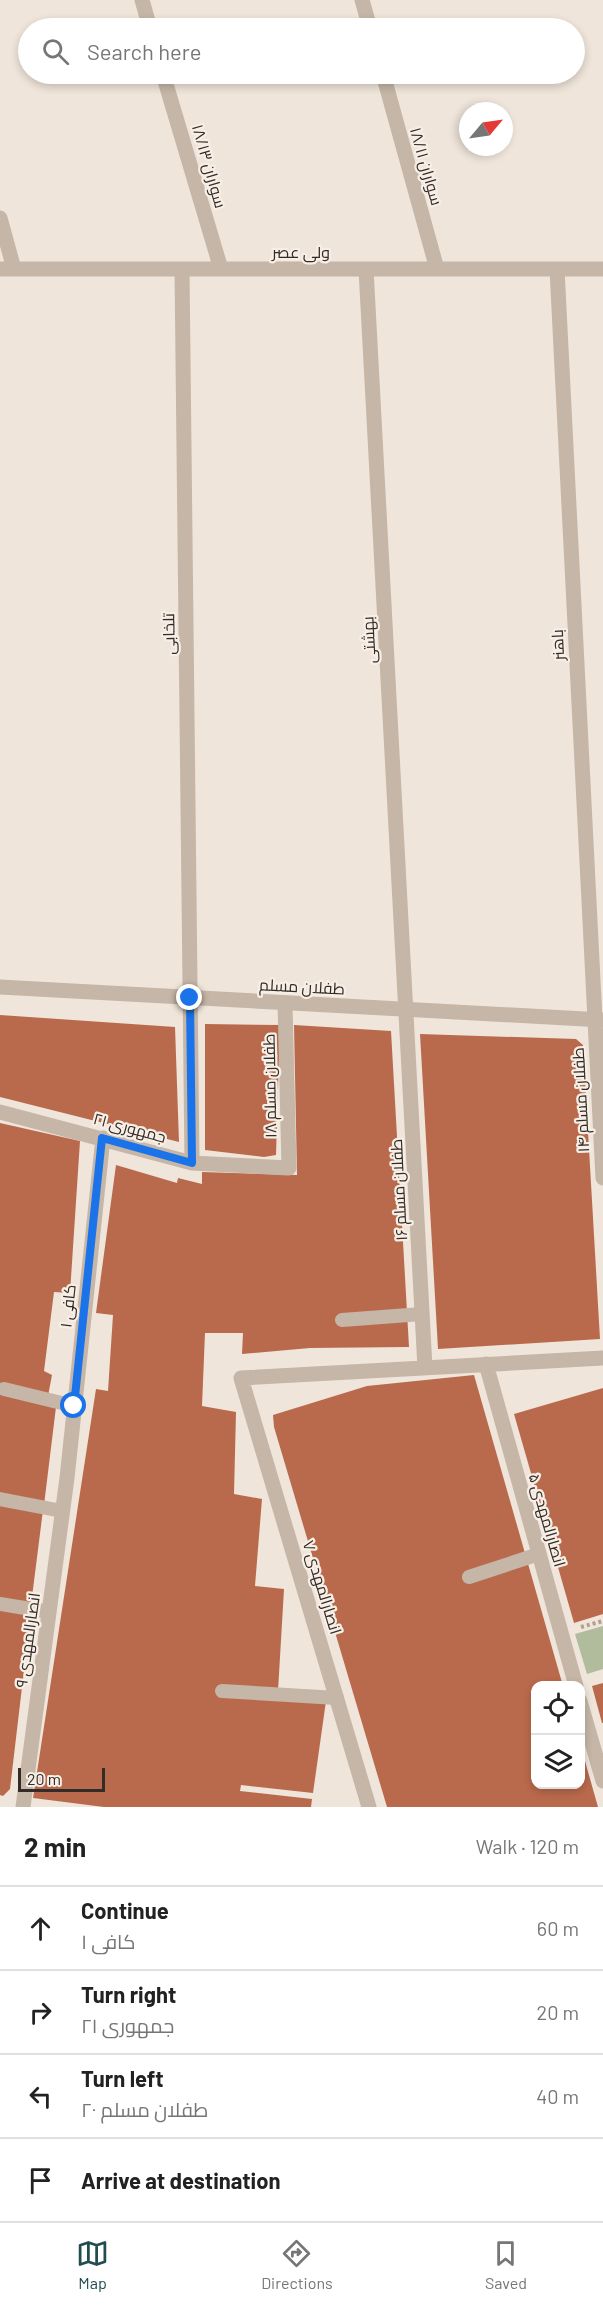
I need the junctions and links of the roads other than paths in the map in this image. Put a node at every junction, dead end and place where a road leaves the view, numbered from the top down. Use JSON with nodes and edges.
{"nodes":[{"id":1,"x":142,"y":0,"type":"edge"},
{"id":2,"x":362,"y":0,"type":"edge"},
{"id":3,"x":147,"y":18,"type":"edge"},
{"id":4,"x":367,"y":18,"type":"edge"},
{"id":5,"x":167,"y":84,"type":"edge"},
{"id":6,"x":386,"y":84,"type":"edge"},
{"id":7,"x":0,"y":218,"type":"edge"},
{"id":8,"x":7,"y":269,"type":"edge"},
{"id":9,"x":182,"y":269,"type":"junction"},
{"id":10,"x":221,"y":269,"type":"junction"},
{"id":11,"x":366,"y":269,"type":"junction"},
{"id":12,"x":437,"y":269,"type":"junction"},
{"id":13,"x":557,"y":269,"type":"junction"},
{"id":14,"x":603,"y":269,"type":"edge"},
{"id":15,"x":0,"y":987,"type":"edge"},
{"id":16,"x":190,"y":998,"type":"junction"},
{"id":17,"x":285,"y":1003,"type":"junction"},
{"id":18,"x":406,"y":1010,"type":"junction"},
{"id":19,"x":598,"y":1020,"type":"edge"},
{"id":20,"x":0,"y":1112,"type":"edge"},
{"id":21,"x":102,"y":1138,"type":"junction"},
{"id":22,"x":192,"y":1163,"type":"junction"},
{"id":23,"x":289,"y":1168,"type":"joint"},
{"id":24,"x":603,"y":1178,"type":"edge"},
{"id":25,"x":422,"y":1314,"type":"junction"},
{"id":26,"x":342,"y":1320,"type":"dead end"},
{"id":27,"x":603,"y":1358,"type":"edge"},
{"id":28,"x":486,"y":1364,"type":"junction"},
{"id":29,"x":425,"y":1368,"type":"junction"},
{"id":30,"x":4,"y":1389,"type":"dead end"},
{"id":31,"x":74,"y":1406,"type":"junction"},
{"id":32,"x":67,"y":1478,"type":"joint"},
{"id":33,"x":0,"y":1499,"type":"edge"},
{"id":34,"x":62,"y":1511,"type":"junction"},
{"id":35,"x":539,"y":1554,"type":"junction"},
{"id":36,"x":469,"y":1577,"type":"dead end"},
{"id":37,"x":0,"y":1604,"type":"edge"},
{"id":38,"x":49,"y":1612,"type":"junction"},
{"id":39,"x":575,"y":1681,"type":"edge"},
{"id":40,"x":222,"y":1691,"type":"dead end"},
{"id":41,"x":337,"y":1698,"type":"junction"},
{"id":42,"x":585,"y":1715,"type":"edge"},
{"id":43,"x":600,"y":1757,"type":"edge"},
{"id":44,"x":603,"y":1781,"type":"edge"},
{"id":45,"x":23,"y":1807,"type":"edge"},
{"id":46,"x":369,"y":1807,"type":"edge"}],
"edges":[{"from":1,"to":3,"type":"street"},
{"from":2,"to":4,"type":"street"},
{"from":5,"to":10,"type":"street","name":"سواران ۱۸/۱۳"},
{"from":6,"to":12,"type":"street","name":"سواران ۱۸/۱۱"},
{"from":7,"to":8,"type":"street"},
{"from":8,"to":9,"type":"street","name":"ولی عصر"},
{"from":9,"to":10,"type":"street","name":"ولی عصر"},
{"from":9,"to":16,"type":"street","name":"تلخابی"},
{"from":10,"to":11,"type":"street","name":"ولی عصر"},
{"from":11,"to":12,"type":"street","name":"ولی عصر"},
{"from":11,"to":18,"type":"street","name":"بهشتی"},
{"from":12,"to":13,"type":"street","name":"ولی عصر"},
{"from":13,"to":14,"type":"street","name":"ولی عصر"},
{"from":13,"to":19,"type":"street","name":"باهنر"},
{"from":15,"to":16,"type":"street","name":"طفلان مسلم"},
{"from":16,"to":17,"type":"street","name":"طفلان مسلم"},
{"from":16,"to":22,"type":"street","name":"تلخابی"},
{"from":17,"to":18,"type":"street","name":"طفلان مسلم"},
{"from":17,"to":23,"type":"street","name":"طفلان مسلم ۱۸"},
{"from":18,"to":19,"type":"street","name":"طفلان مسلم"},
{"from":18,"to":25,"type":"street","name":"طفلان مسلم ۱۶"},
{"from":19,"to":24,"type":"street","name":"طفلان مسلم ۱۴"},
{"from":20,"to":21,"type":"street","name":"جمهوری ۲۱"},
{"from":21,"to":22,"type":"street","name":"جمهوری ۲۱"},
{"from":21,"to":31,"type":"street","name":"کافی ۱"},
{"from":22,"to":23,"type":"street","name":"جمهوری ۲۱"},
{"from":25,"to":26,"type":"lane"},
{"from":25,"to":29,"type":"street","name":"طفلان مسلم ۱۶"},
{"from":27,"to":28,"type":"street"},
{"from":28,"to":29,"type":"street"},
{"from":28,"to":35,"type":"street","name":"انصارالمهدی ۵"},
{"from":29,"to":41,"type":"street","name":"انصارالمهدی ۷"},
{"from":30,"to":31,"type":"lane"},
{"from":31,"to":32,"type":"street","name":"کافی ۱"},
{"from":32,"to":34,"type":"street","name":"انصارالمهدی ۹"},
{"from":33,"to":34,"type":"lane"},
{"from":34,"to":38,"type":"street","name":"انصارالمهدی ۹"},
{"from":35,"to":36,"type":"lane"},
{"from":35,"to":39,"type":"street","name":"انصارالمهدی ۵"},
{"from":37,"to":38,"type":"lane"},
{"from":38,"to":45,"type":"street","name":"انصارالمهدی ۹"},
{"from":40,"to":41,"type":"lane"},
{"from":41,"to":46,"type":"street","name":"انصارالمهدی ۷"},
{"from":42,"to":43,"type":"street"},
{"from":43,"to":44,"type":"street"}]}
